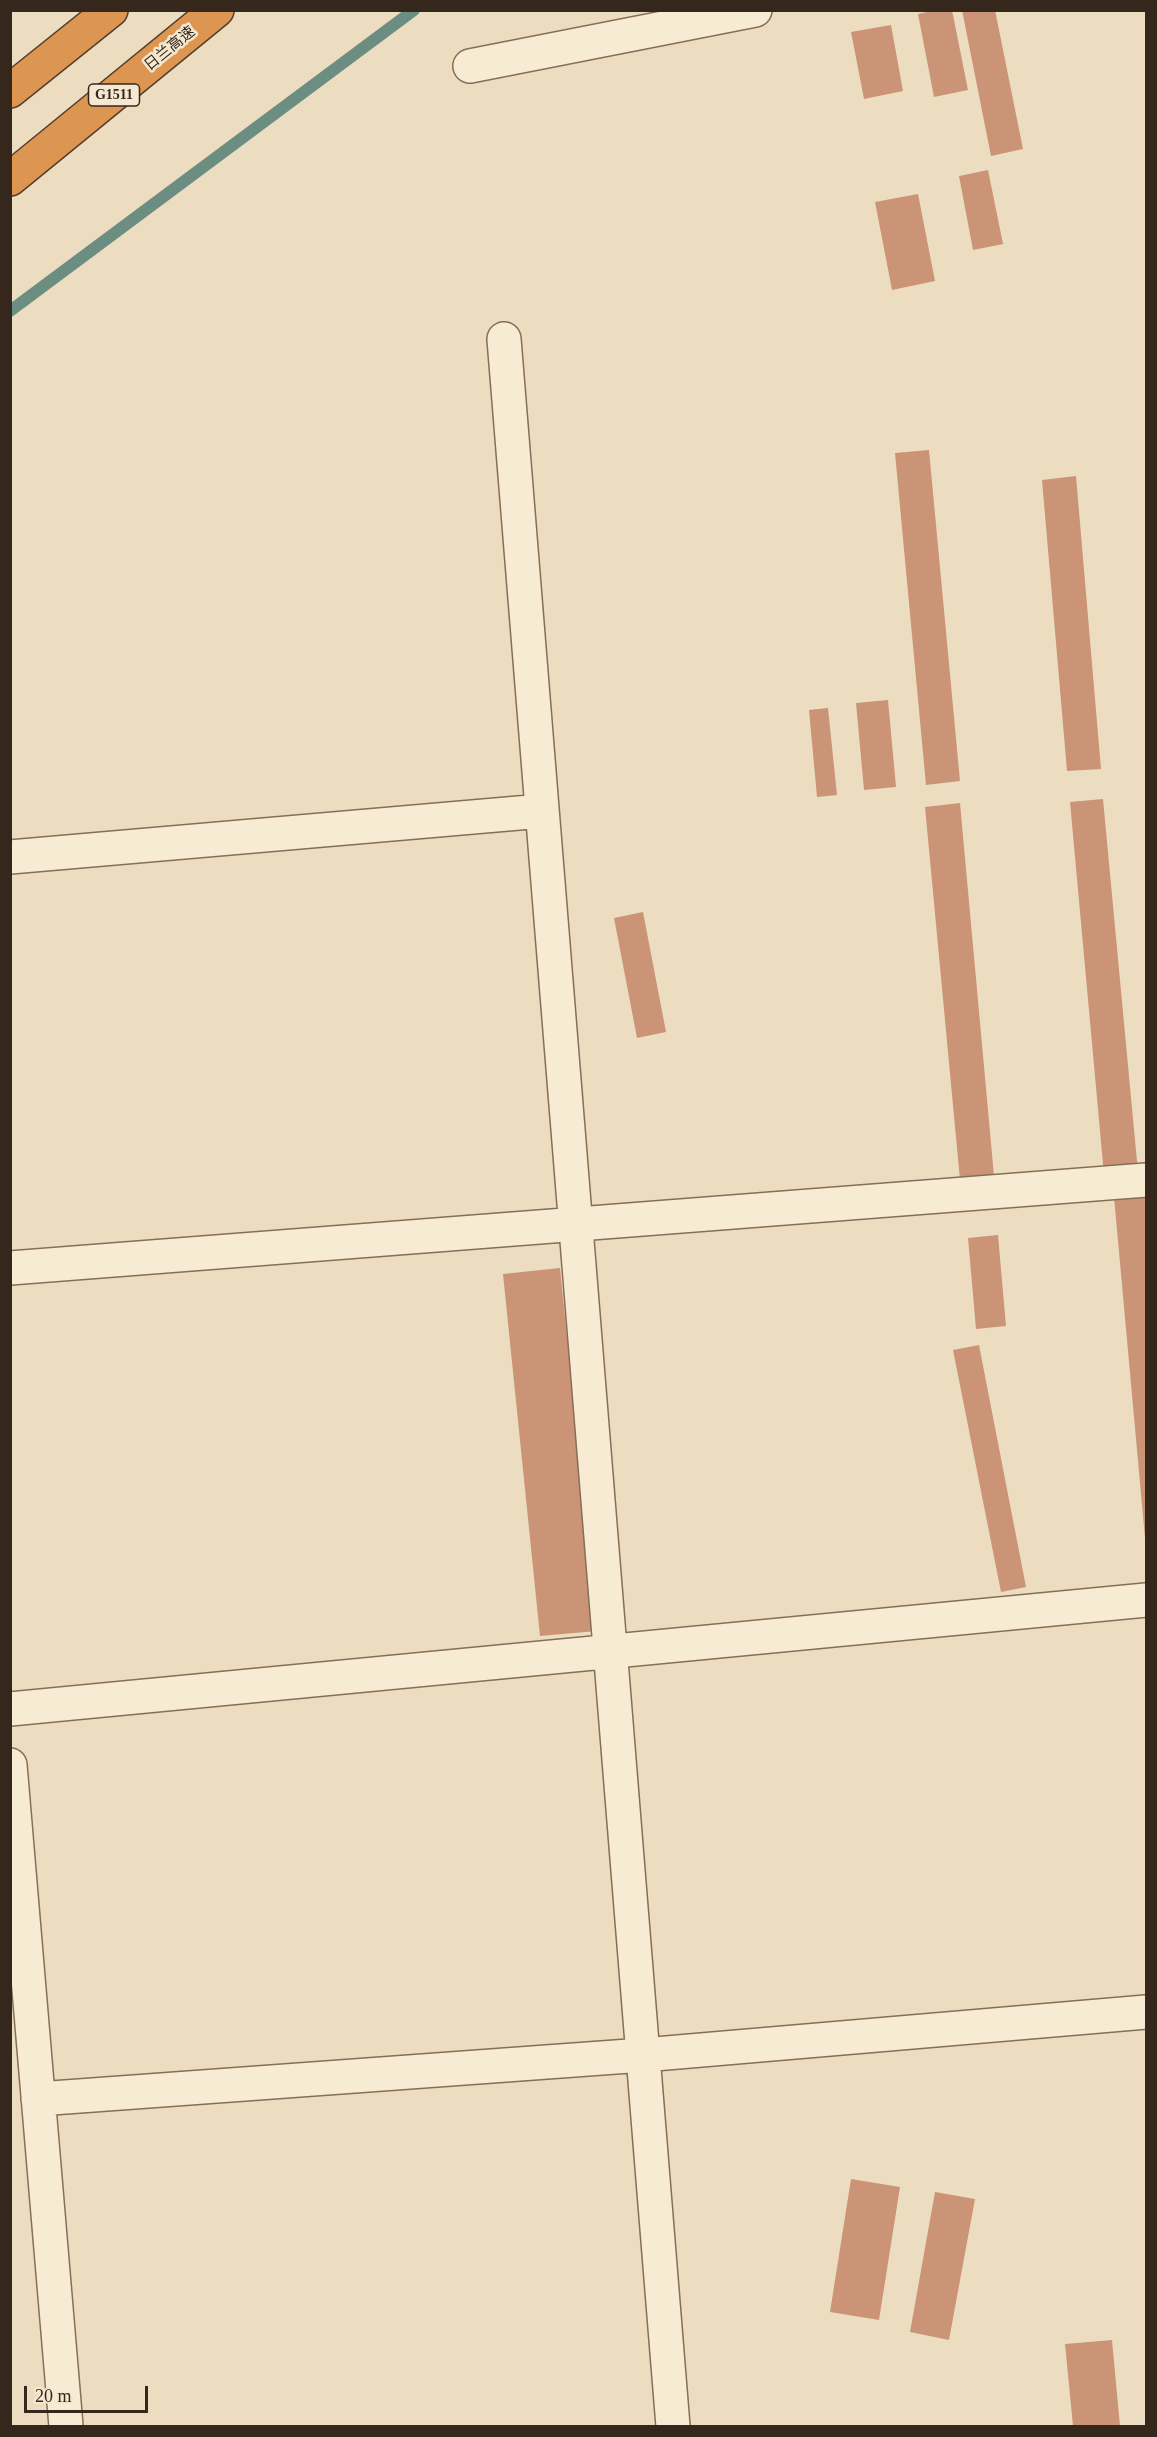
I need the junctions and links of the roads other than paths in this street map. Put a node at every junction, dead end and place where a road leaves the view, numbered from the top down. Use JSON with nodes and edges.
{"nodes":[{"id":1,"x":111,"y":10,"type":"edge"},
{"id":2,"x":217,"y":10,"type":"edge"},
{"id":3,"x":755,"y":10,"type":"edge"},
{"id":4,"x":470,"y":66,"type":"dead end"},
{"id":5,"x":10,"y":91,"type":"edge"},
{"id":6,"x":10,"y":179,"type":"edge"},
{"id":7,"x":504,"y":339,"type":"dead end"},
{"id":8,"x":542,"y":811,"type":"junction"},
{"id":9,"x":10,"y":857,"type":"edge"},
{"id":10,"x":1146,"y":1180,"type":"edge"},
{"id":11,"x":575,"y":1224,"type":"junction"},
{"id":12,"x":10,"y":1268,"type":"edge"},
{"id":13,"x":1146,"y":1600,"type":"edge"},
{"id":14,"x":610,"y":1651,"type":"junction"},
{"id":15,"x":10,"y":1709,"type":"edge"},
{"id":16,"x":10,"y":1765,"type":"edge"},
{"id":17,"x":1146,"y":2012,"type":"edge"},
{"id":18,"x":643,"y":2055,"type":"junction"},
{"id":19,"x":39,"y":2099,"type":"junction"},
{"id":20,"x":66,"y":2427,"type":"edge"},
{"id":21,"x":673,"y":2427,"type":"edge"}],
"edges":[{"from":1,"to":5,"type":"highway"},
{"from":2,"to":6,"type":"highway","name":"日兰高速","number":"G1511"},
{"from":3,"to":4,"type":"street"},
{"from":7,"to":8,"type":"street"},
{"from":8,"to":9,"type":"street"},
{"from":8,"to":11,"type":"street"},
{"from":10,"to":11,"type":"street"},
{"from":11,"to":12,"type":"street"},
{"from":11,"to":14,"type":"street"},
{"from":13,"to":14,"type":"street"},
{"from":14,"to":15,"type":"street"},
{"from":14,"to":18,"type":"street"},
{"from":16,"to":19,"type":"street"},
{"from":17,"to":18,"type":"street"},
{"from":18,"to":19,"type":"street"},
{"from":18,"to":21,"type":"street"},
{"from":19,"to":20,"type":"street"}]}
